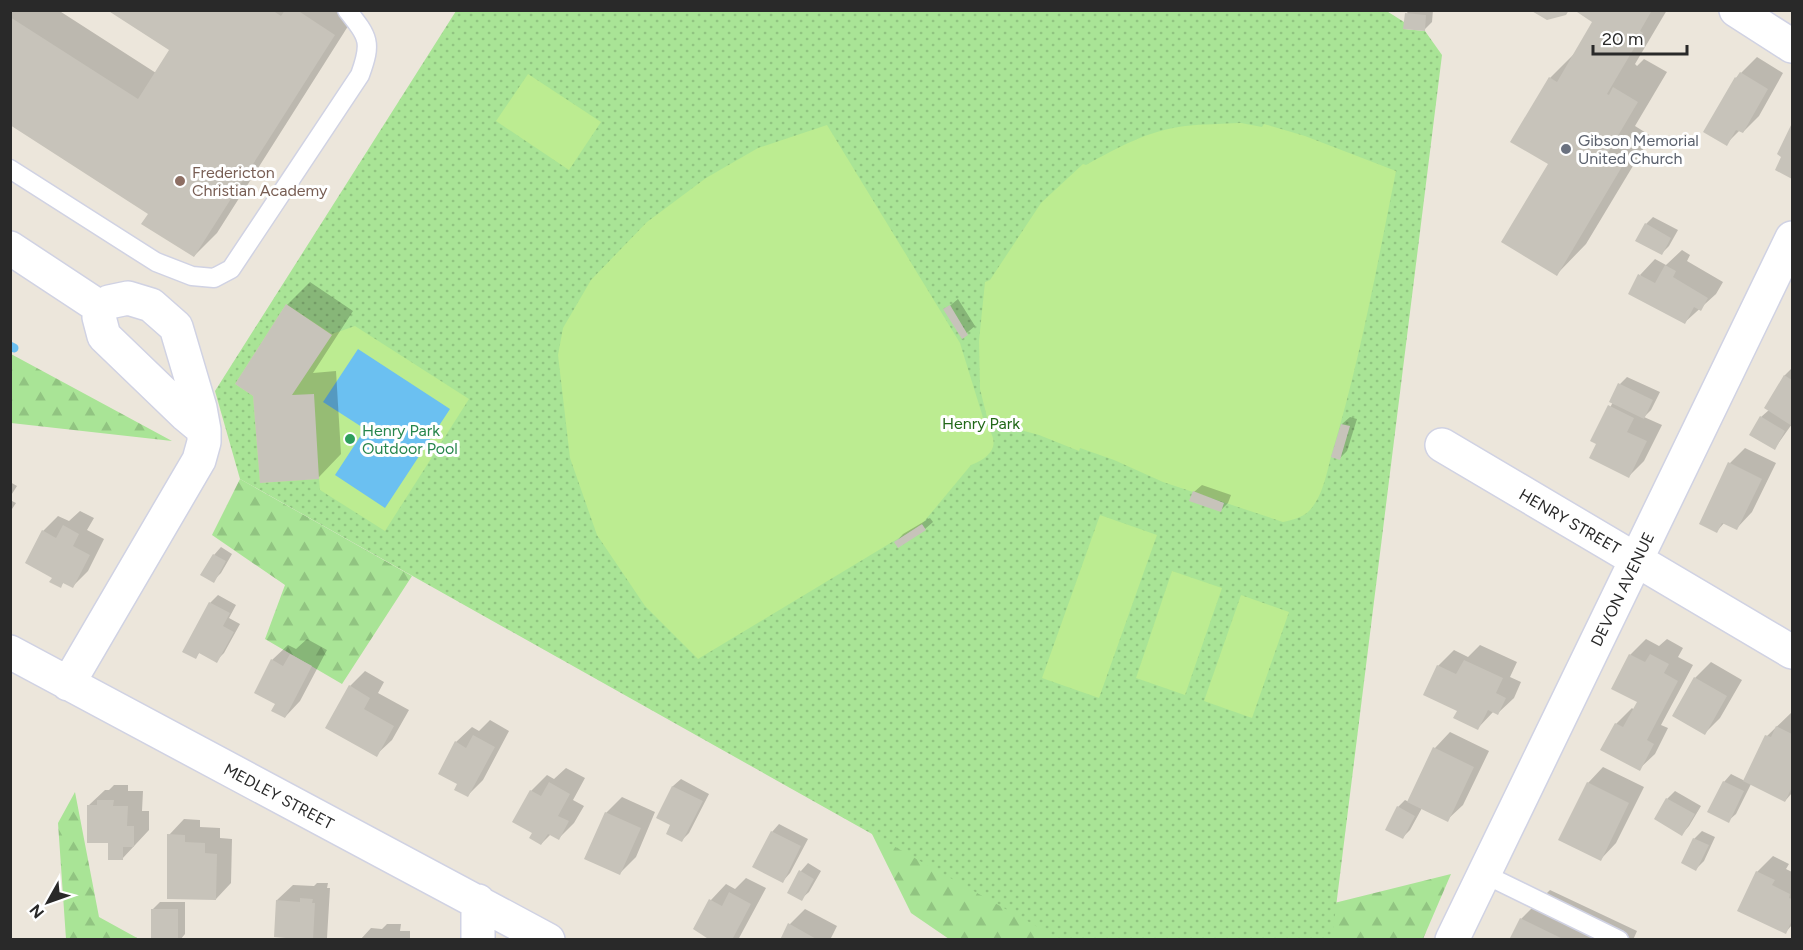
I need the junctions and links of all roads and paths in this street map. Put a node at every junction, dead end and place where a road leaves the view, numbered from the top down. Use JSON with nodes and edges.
{"nodes":[{"id":1,"x":347,"y":10,"type":"edge"},
{"id":2,"x":1736,"y":10,"type":"edge"},
{"id":3,"x":1792,"y":46,"type":"edge"},
{"id":4,"x":10,"y":169,"type":"edge"},
{"id":5,"x":1792,"y":238,"type":"edge"},
{"id":6,"x":10,"y":248,"type":"edge"},
{"id":7,"x":101,"y":308,"type":"junction"},
{"id":8,"x":204,"y":430,"type":"junction"},
{"id":9,"x":1442,"y":445,"type":"dead end"},
{"id":10,"x":1636,"y":560,"type":"junction"},
{"id":11,"x":10,"y":652,"type":"edge"},
{"id":12,"x":1792,"y":652,"type":"edge"},
{"id":13,"x":68,"y":684,"type":"junction"},
{"id":14,"x":1484,"y":874,"type":"junction"},
{"id":15,"x":478,"y":901,"type":"junction"},
{"id":16,"x":478,"y":939,"type":"edge"},
{"id":17,"x":548,"y":939,"type":"edge"},
{"id":18,"x":1452,"y":939,"type":"edge"},
{"id":19,"x":1618,"y":939,"type":"edge"}],
"edges":[{"from":1,"to":4,"type":"lane"},
{"from":2,"to":3,"type":"street"},
{"from":5,"to":10,"type":"street","name":"DEVON AVENUE"},
{"from":6,"to":7,"type":"street"},
{"from":7,"to":8,"type":"street"},
{"from":7,"to":8,"type":"street"},
{"from":8,"to":13,"type":"street"},
{"from":9,"to":10,"type":"street","name":"HENRY STREET"},
{"from":10,"to":12,"type":"street","name":"HENRY STREET"},
{"from":10,"to":14,"type":"street","name":"DEVON AVENUE"},
{"from":11,"to":13,"type":"street","name":"MEDLEY STREET"},
{"from":13,"to":15,"type":"street","name":"MEDLEY STREET"},
{"from":14,"to":18,"type":"street","name":"DEVON AVENUE"},
{"from":14,"to":19,"type":"lane"},
{"from":15,"to":16,"type":"street"},
{"from":15,"to":17,"type":"street","name":"MEDLEY STREET"}]}
